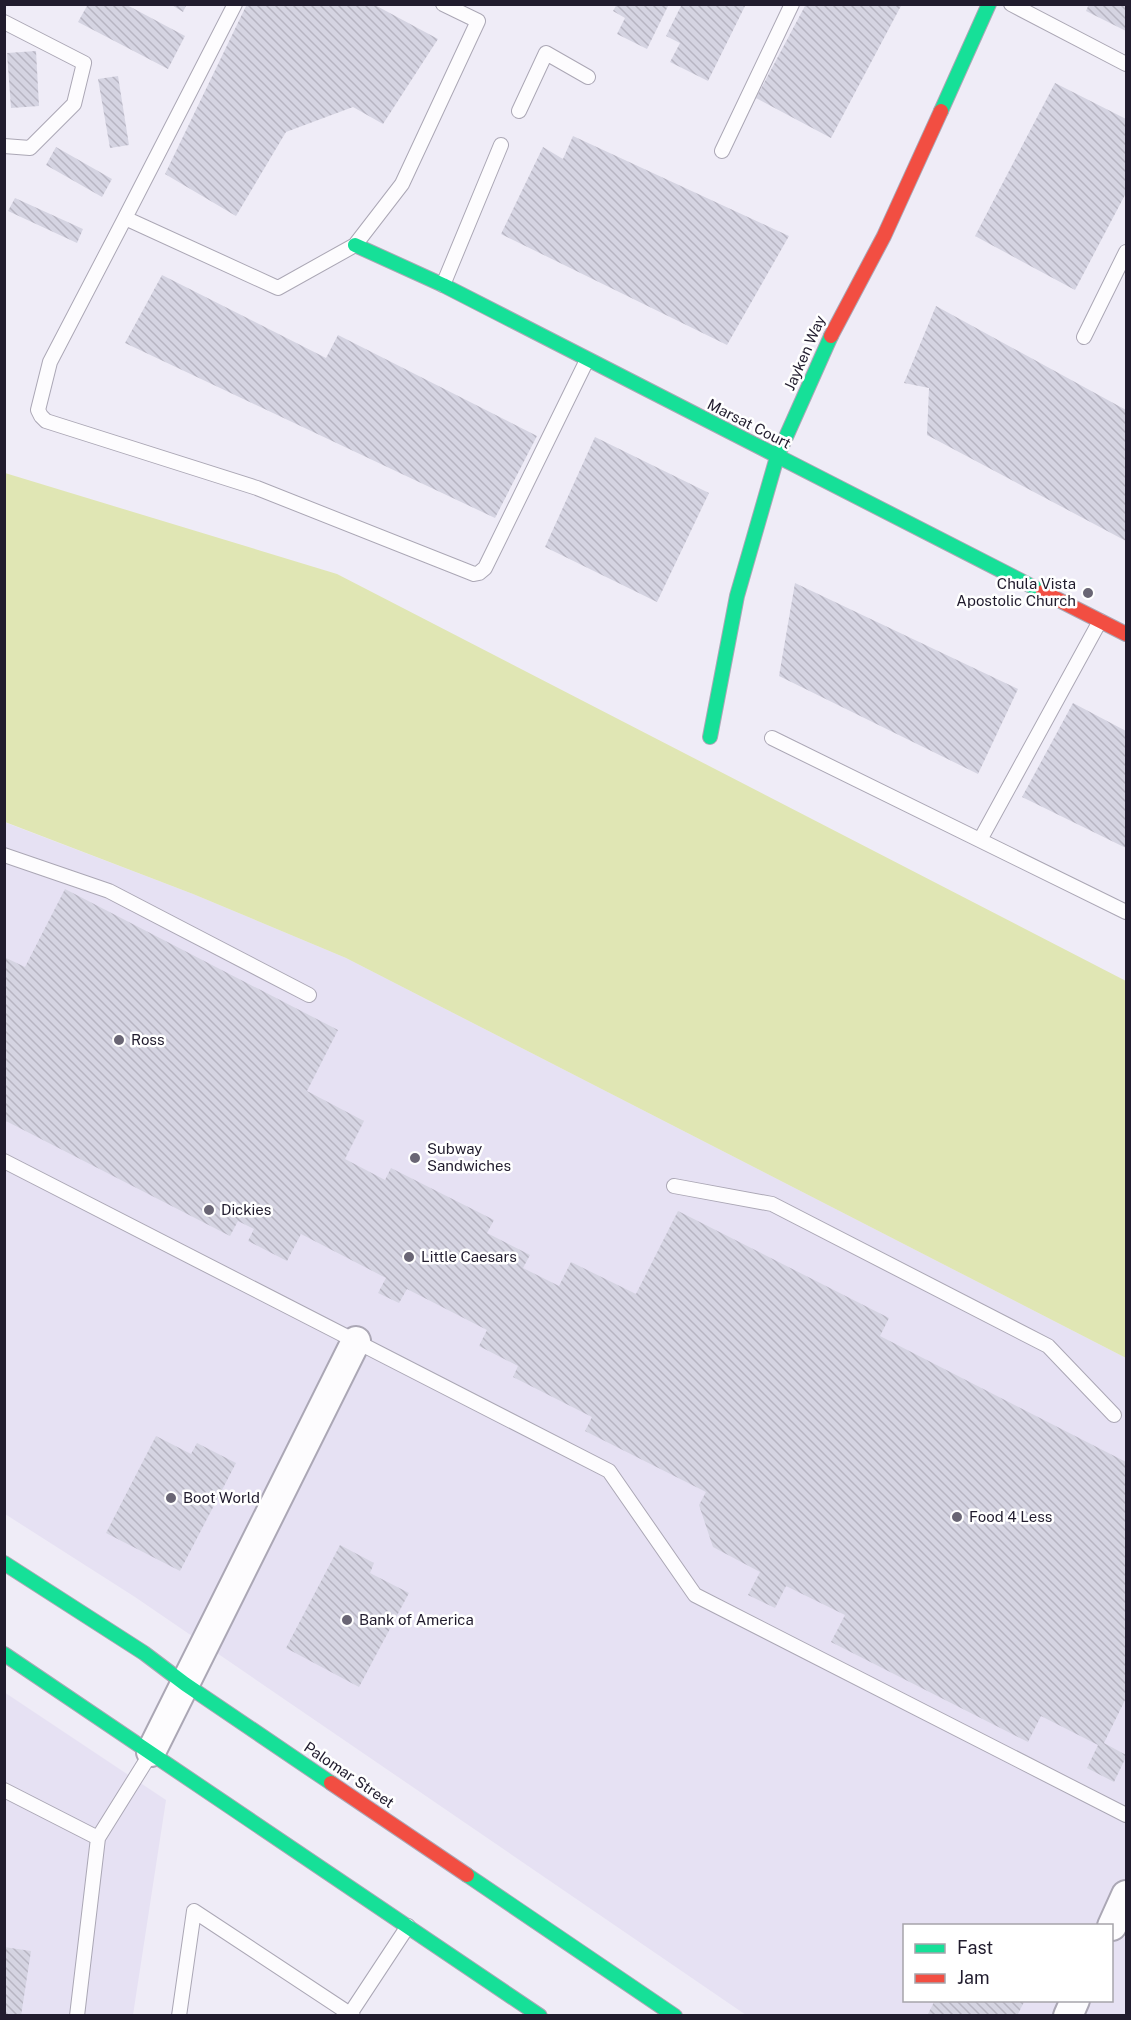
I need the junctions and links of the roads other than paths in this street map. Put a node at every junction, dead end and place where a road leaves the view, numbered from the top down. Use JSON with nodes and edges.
{"nodes":[{"id":1,"x":235,"y":4,"type":"edge"},
{"id":2,"x":443,"y":4,"type":"edge"},
{"id":3,"x":792,"y":4,"type":"edge"},
{"id":4,"x":990,"y":4,"type":"edge"},
{"id":5,"x":1011,"y":4,"type":"edge"},
{"id":6,"x":4,"y":22,"type":"edge"},
{"id":7,"x":1126,"y":64,"type":"edge"},
{"id":8,"x":588,"y":77,"type":"dead end"},
{"id":9,"x":519,"y":111,"type":"dead end"},
{"id":10,"x":501,"y":145,"type":"dead end"},
{"id":11,"x":4,"y":146,"type":"edge"},
{"id":12,"x":722,"y":151,"type":"dead end"},
{"id":13,"x":125,"y":218,"type":"junction"},
{"id":14,"x":355,"y":244,"type":"junction"},
{"id":15,"x":1126,"y":252,"type":"edge"},
{"id":16,"x":443,"y":285,"type":"junction"},
{"id":17,"x":1084,"y":337,"type":"dead end"},
{"id":18,"x":587,"y":360,"type":"junction"},
{"id":19,"x":777,"y":457,"type":"junction"},
{"id":20,"x":1100,"y":620,"type":"junction"},
{"id":21,"x":1126,"y":633,"type":"edge"},
{"id":22,"x":711,"y":737,"type":"dead end"},
{"id":23,"x":772,"y":738,"type":"dead end"},
{"id":24,"x":980,"y":840,"type":"junction"},
{"id":25,"x":4,"y":855,"type":"edge"},
{"id":26,"x":1126,"y":912,"type":"edge"},
{"id":27,"x":309,"y":995,"type":"dead end"},
{"id":28,"x":4,"y":1161,"type":"edge"},
{"id":29,"x":674,"y":1186,"type":"dead end"},
{"id":30,"x":356,"y":1341,"type":"junction"},
{"id":31,"x":1114,"y":1415,"type":"dead end"},
{"id":32,"x":4,"y":1563,"type":"edge"},
{"id":33,"x":4,"y":1654,"type":"edge"},
{"id":34,"x":185,"y":1684,"type":"junction"},
{"id":35,"x":151,"y":1752,"type":"junction"},
{"id":36,"x":4,"y":1790,"type":"edge"},
{"id":37,"x":1126,"y":1815,"type":"edge"},
{"id":38,"x":98,"y":1838,"type":"junction"},
{"id":39,"x":1126,"y":1895,"type":"edge"},
{"id":40,"x":1113,"y":1924,"type":"edge"},
{"id":41,"x":408,"y":1926,"type":"junction"},
{"id":42,"x":1075,"y":2002,"type":"edge"},
{"id":43,"x":351,"y":2015,"type":"edge"},
{"id":44,"x":77,"y":2016,"type":"edge"},
{"id":45,"x":179,"y":2016,"type":"edge"},
{"id":46,"x":540,"y":2016,"type":"edge"},
{"id":47,"x":675,"y":2016,"type":"edge"},
{"id":48,"x":1068,"y":2016,"type":"edge"}],
"edges":[{"from":1,"to":13,"type":"lane"},
{"from":2,"to":14,"type":"lane"},
{"from":3,"to":12,"type":"lane"},
{"from":4,"to":19,"type":"street","name":"Jayken Way"},
{"from":5,"to":7,"type":"lane"},
{"from":6,"to":11,"type":"lane"},
{"from":8,"to":9,"type":"lane"},
{"from":10,"to":16,"type":"lane"},
{"from":13,"to":14,"type":"lane"},
{"from":13,"to":18,"type":"lane"},
{"from":14,"to":16,"type":"street","name":"Marsat Court"},
{"from":15,"to":17,"type":"lane"},
{"from":16,"to":18,"type":"street","name":"Marsat Court"},
{"from":18,"to":19,"type":"street","name":"Marsat Court"},
{"from":19,"to":20,"type":"street","name":"Marsat Court"},
{"from":19,"to":22,"type":"street","name":"Jayken Way"},
{"from":20,"to":21,"type":"street","name":"Marsat Court"},
{"from":20,"to":24,"type":"lane"},
{"from":23,"to":24,"type":"lane"},
{"from":24,"to":26,"type":"lane"},
{"from":25,"to":27,"type":"lane"},
{"from":28,"to":30,"type":"lane"},
{"from":29,"to":31,"type":"lane"},
{"from":30,"to":34,"type":"street"},
{"from":30,"to":37,"type":"lane"},
{"from":32,"to":34,"type":"street","name":"Palomar Street"},
{"from":33,"to":35,"type":"street"},
{"from":34,"to":35,"type":"street"},
{"from":34,"to":47,"type":"street","name":"Palomar Street"},
{"from":35,"to":38,"type":"lane"},
{"from":35,"to":41,"type":"street"},
{"from":36,"to":38,"type":"lane"},
{"from":38,"to":44,"type":"lane"},
{"from":39,"to":40,"type":"street"},
{"from":41,"to":43,"type":"lane"},
{"from":41,"to":46,"type":"street"},
{"from":42,"to":48,"type":"street"},
{"from":43,"to":45,"type":"lane"}]}
